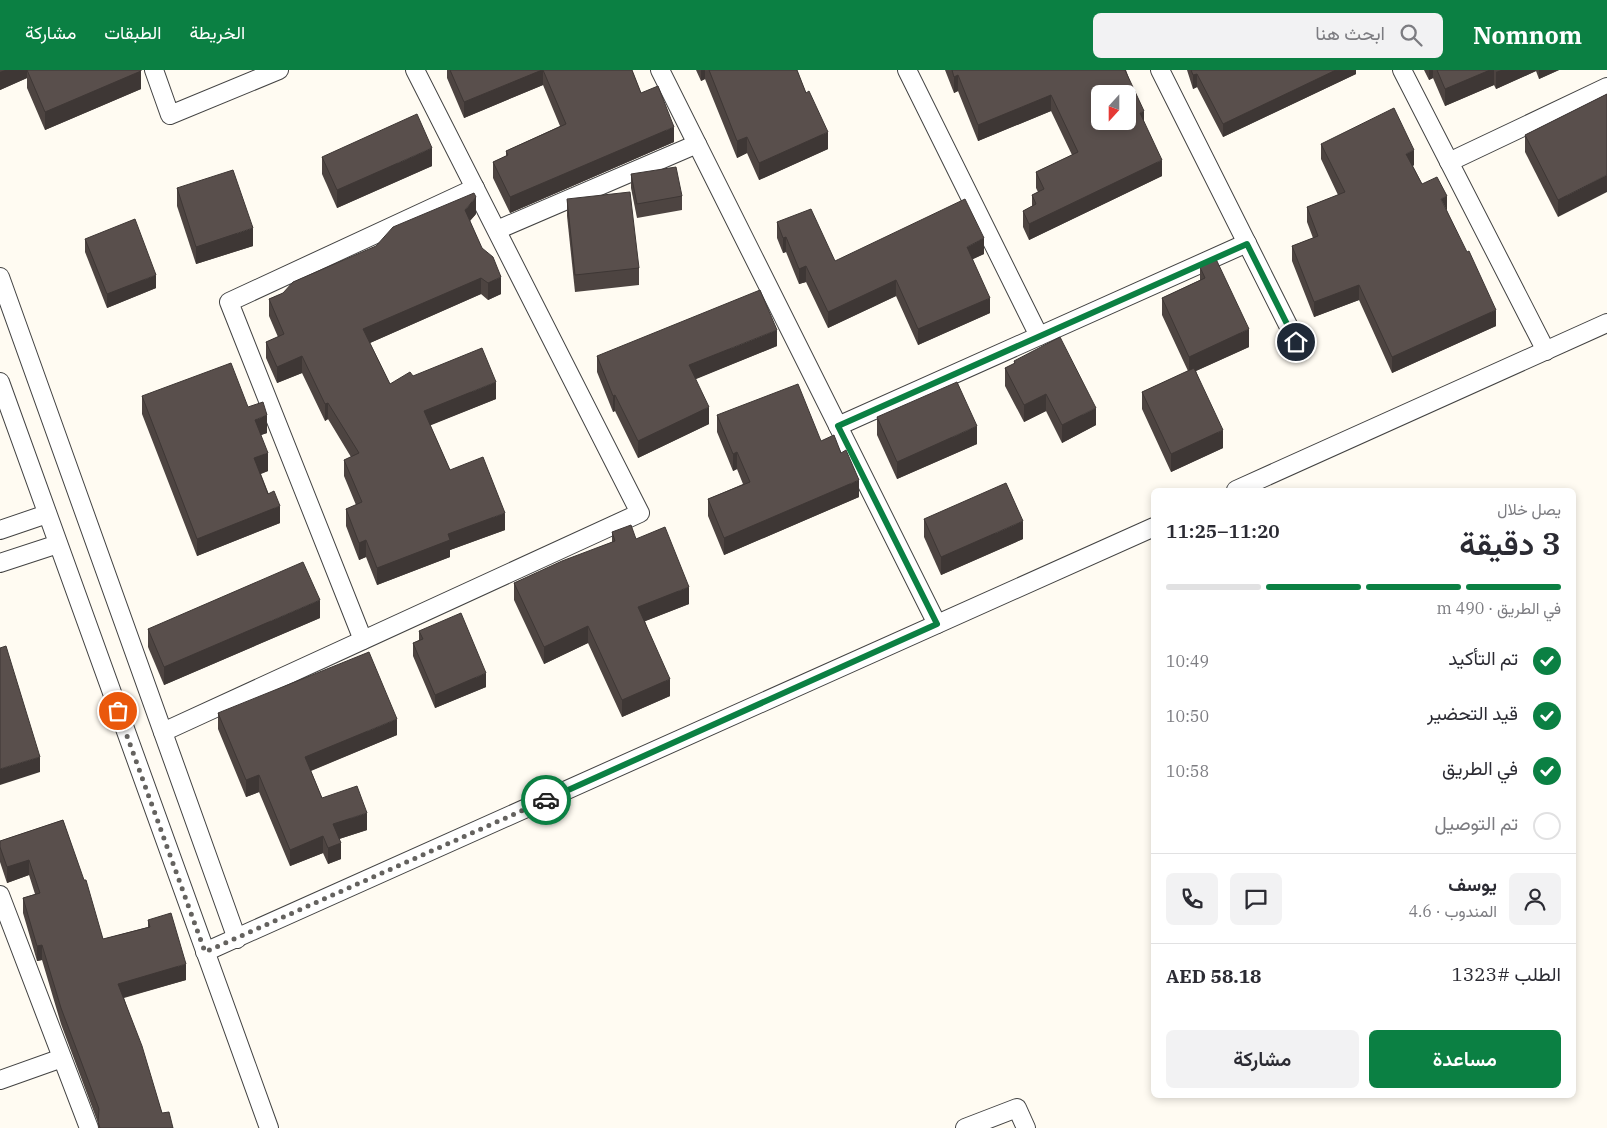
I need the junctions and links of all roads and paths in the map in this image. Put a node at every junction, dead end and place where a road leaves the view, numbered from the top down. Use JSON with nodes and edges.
{"nodes":[{"id":1,"x":154,"y":70,"type":"edge"},
{"id":2,"x":279,"y":70,"type":"edge"},
{"id":3,"x":415,"y":70,"type":"edge"},
{"id":4,"x":660,"y":70,"type":"edge"},
{"id":5,"x":907,"y":70,"type":"edge"},
{"id":6,"x":1160,"y":70,"type":"edge"},
{"id":7,"x":1402,"y":70,"type":"edge"},
{"id":8,"x":1607,"y":87,"type":"edge"},
{"id":9,"x":697,"y":144,"type":"junction"},
{"id":10,"x":1449,"y":162,"type":"junction"},
{"id":11,"x":475,"y":188,"type":"junction"},
{"id":12,"x":497,"y":230,"type":"junction"},
{"id":13,"x":1247,"y":244,"type":"junction"},
{"id":14,"x":0,"y":277,"type":"edge"},
{"id":15,"x":1607,"y":323,"type":"edge"},
{"id":16,"x":1039,"y":336,"type":"junction"},
{"id":17,"x":1296,"y":342,"type":"dead end"},
{"id":18,"x":1546,"y":351,"type":"junction"},
{"id":19,"x":0,"y":382,"type":"edge"},
{"id":20,"x":838,"y":426,"type":"junction"},
{"id":21,"x":1240,"y":488,"type":"edge"},
{"id":22,"x":47,"y":514,"type":"junction"},
{"id":23,"x":1151,"y":528,"type":"edge"},
{"id":24,"x":0,"y":530,"type":"edge"},
{"id":25,"x":58,"y":544,"type":"junction"},
{"id":26,"x":0,"y":563,"type":"edge"},
{"id":27,"x":937,"y":624,"type":"junction"},
{"id":28,"x":363,"y":640,"type":"junction"},
{"id":29,"x":163,"y":732,"type":"junction"},
{"id":30,"x":0,"y":894,"type":"edge"},
{"id":31,"x":4,"y":916,"type":"edge"},
{"id":32,"x":237,"y":938,"type":"junction"},
{"id":33,"x":205,"y":952,"type":"junction"},
{"id":34,"x":62,"y":1058,"type":"junction"},
{"id":35,"x":0,"y":1080,"type":"edge"},
{"id":36,"x":89,"y":1128,"type":"edge"},
{"id":37,"x":269,"y":1128,"type":"edge"},
{"id":38,"x":965,"y":1128,"type":"edge"},
{"id":39,"x":1026,"y":1128,"type":"edge"}],
"edges":[{"from":1,"to":2,"type":"street"},
{"from":3,"to":11,"type":"street"},
{"from":4,"to":9,"type":"street"},
{"from":5,"to":16,"type":"street"},
{"from":6,"to":13,"type":"street"},
{"from":7,"to":10,"type":"street"},
{"from":8,"to":10,"type":"street"},
{"from":9,"to":12,"type":"street"},
{"from":9,"to":20,"type":"street"},
{"from":10,"to":18,"type":"street"},
{"from":11,"to":12,"type":"street"},
{"from":11,"to":28,"type":"street"},
{"from":12,"to":28,"type":"street"},
{"from":13,"to":16,"type":"street"},
{"from":13,"to":17,"type":"street"},
{"from":14,"to":29,"type":"street"},
{"from":15,"to":18,"type":"street"},
{"from":16,"to":20,"type":"street"},
{"from":18,"to":21,"type":"street"},
{"from":19,"to":22,"type":"street"},
{"from":20,"to":27,"type":"street"},
{"from":22,"to":24,"type":"street"},
{"from":22,"to":25,"type":"street"},
{"from":23,"to":27,"type":"street"},
{"from":25,"to":26,"type":"street"},
{"from":25,"to":33,"type":"street"},
{"from":27,"to":32,"type":"street"},
{"from":28,"to":29,"type":"street"},
{"from":29,"to":32,"type":"street"},
{"from":30,"to":31,"type":"street"},
{"from":31,"to":34,"type":"street"},
{"from":32,"to":33,"type":"street"},
{"from":33,"to":37,"type":"street"},
{"from":34,"to":35,"type":"street"},
{"from":34,"to":36,"type":"street"},
{"from":38,"to":39,"type":"street"}]}
